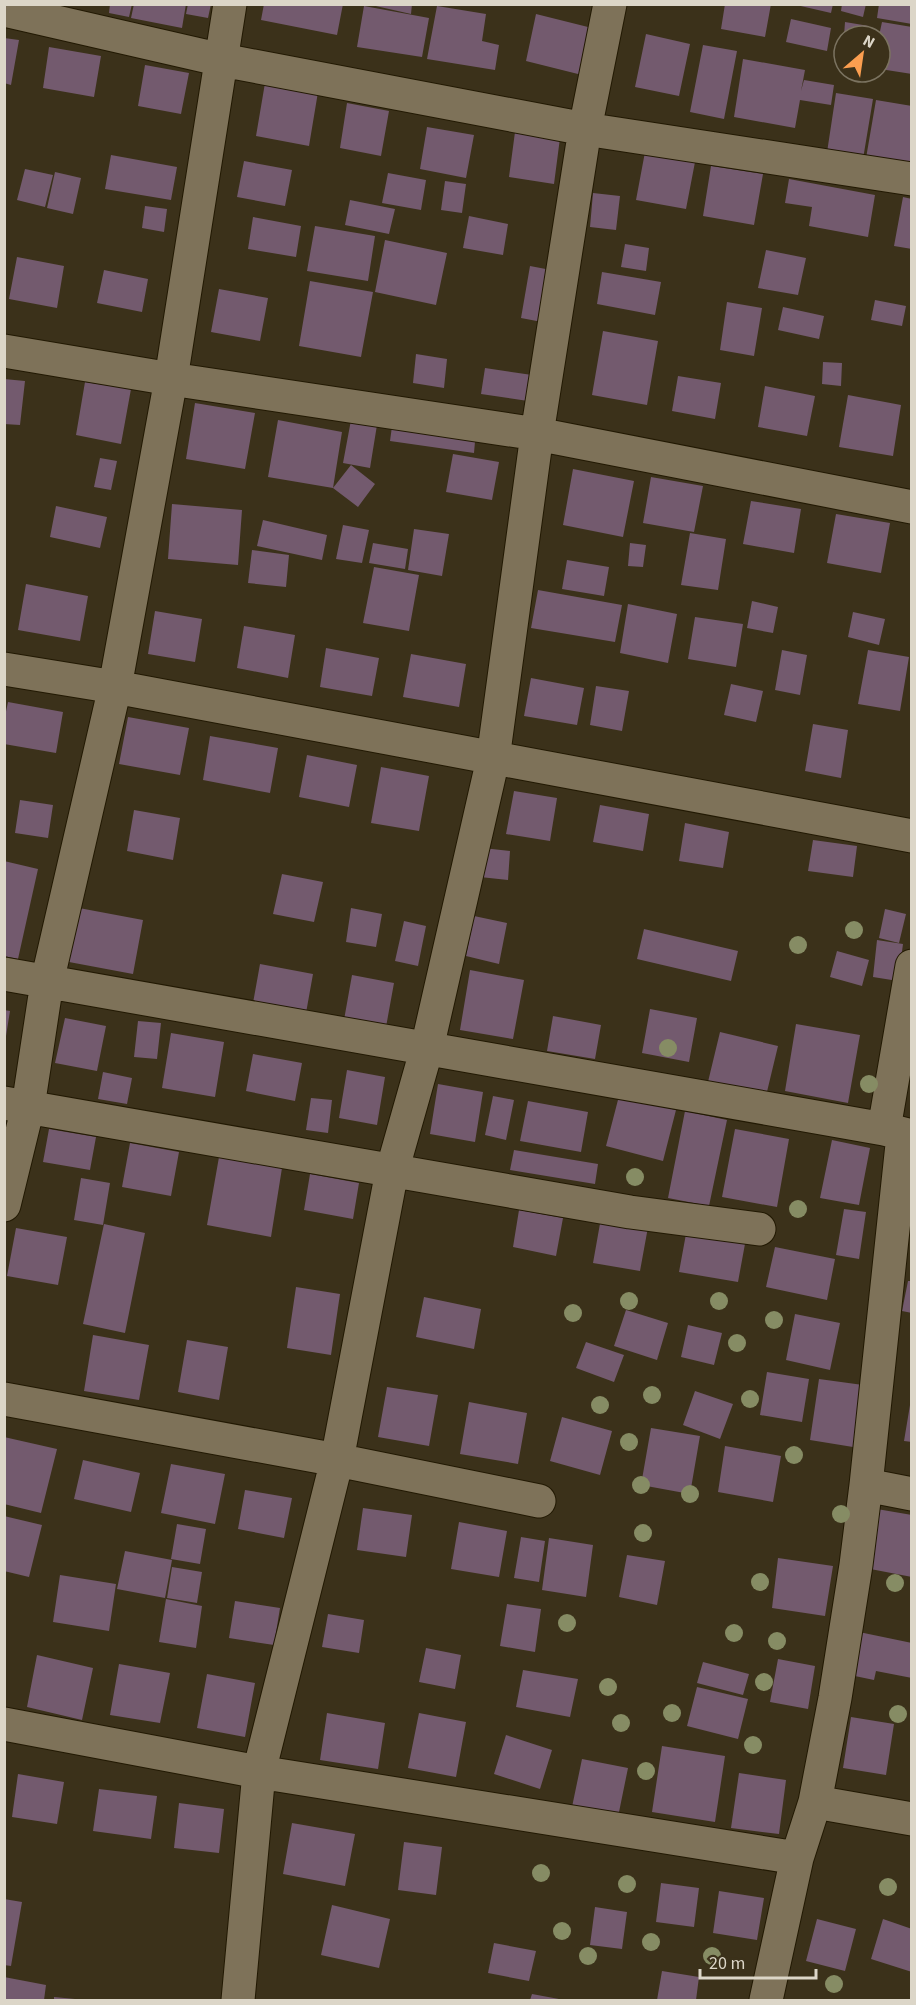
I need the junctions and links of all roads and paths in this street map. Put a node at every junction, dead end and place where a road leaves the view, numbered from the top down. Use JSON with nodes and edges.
{"nodes":[{"id":1,"x":230,"y":4,"type":"edge"},
{"id":2,"x":610,"y":4,"type":"edge"},
{"id":3,"x":4,"y":10,"type":"edge"},
{"id":4,"x":222,"y":60,"type":"junction"},
{"id":5,"x":585,"y":129,"type":"junction"},
{"id":6,"x":912,"y":179,"type":"edge"},
{"id":7,"x":4,"y":351,"type":"edge"},
{"id":8,"x":171,"y":379,"type":"junction"},
{"id":9,"x":537,"y":434,"type":"junction"},
{"id":10,"x":912,"y":507,"type":"edge"},
{"id":11,"x":4,"y":669,"type":"edge"},
{"id":12,"x":115,"y":687,"type":"junction"},
{"id":13,"x":493,"y":759,"type":"junction"},
{"id":14,"x":912,"y":836,"type":"edge"},
{"id":15,"x":912,"y":966,"type":"edge"},
{"id":16,"x":4,"y":974,"type":"edge"},
{"id":17,"x":47,"y":982,"type":"junction"},
{"id":18,"x":427,"y":1048,"type":"junction"},
{"id":19,"x":16,"y":1105,"type":"edge"},
{"id":20,"x":899,"y":1133,"type":"edge"},
{"id":21,"x":392,"y":1171,"type":"junction"},
{"id":22,"x":4,"y":1205,"type":"edge"},
{"id":23,"x":759,"y":1229,"type":"dead end"},
{"id":24,"x":4,"y":1399,"type":"edge"},
{"id":25,"x":337,"y":1460,"type":"junction"},
{"id":26,"x":866,"y":1485,"type":"junction"},
{"id":27,"x":912,"y":1494,"type":"edge"},
{"id":28,"x":539,"y":1502,"type":"dead end"},
{"id":29,"x":4,"y":1724,"type":"edge"},
{"id":30,"x":259,"y":1772,"type":"junction"},
{"id":31,"x":814,"y":1802,"type":"junction"},
{"id":32,"x":912,"y":1819,"type":"edge"},
{"id":33,"x":797,"y":1858,"type":"junction"},
{"id":34,"x":238,"y":2001,"type":"edge"},
{"id":35,"x":766,"y":2001,"type":"edge"}],
"edges":[{"from":1,"to":4,"type":"street"},
{"from":2,"to":5,"type":"street"},
{"from":3,"to":4,"type":"street"},
{"from":4,"to":5,"type":"street"},
{"from":4,"to":8,"type":"street"},
{"from":5,"to":6,"type":"street"},
{"from":5,"to":9,"type":"street"},
{"from":7,"to":8,"type":"street"},
{"from":8,"to":9,"type":"street"},
{"from":8,"to":12,"type":"street"},
{"from":9,"to":10,"type":"street"},
{"from":9,"to":13,"type":"street"},
{"from":11,"to":12,"type":"street"},
{"from":12,"to":13,"type":"street"},
{"from":12,"to":17,"type":"street"},
{"from":13,"to":14,"type":"street"},
{"from":13,"to":18,"type":"street"},
{"from":15,"to":20,"type":"street"},
{"from":16,"to":17,"type":"street"},
{"from":17,"to":18,"type":"street"},
{"from":17,"to":19,"type":"street"},
{"from":18,"to":20,"type":"street"},
{"from":18,"to":21,"type":"street"},
{"from":19,"to":21,"type":"street"},
{"from":19,"to":22,"type":"street"},
{"from":20,"to":26,"type":"street"},
{"from":21,"to":23,"type":"street"},
{"from":21,"to":25,"type":"street"},
{"from":24,"to":25,"type":"street"},
{"from":25,"to":28,"type":"street"},
{"from":25,"to":30,"type":"street"},
{"from":26,"to":27,"type":"street"},
{"from":26,"to":31,"type":"street"},
{"from":29,"to":30,"type":"street"},
{"from":30,"to":33,"type":"street"},
{"from":30,"to":34,"type":"street"},
{"from":31,"to":32,"type":"street"},
{"from":31,"to":33,"type":"street"},
{"from":33,"to":35,"type":"street"}]}
